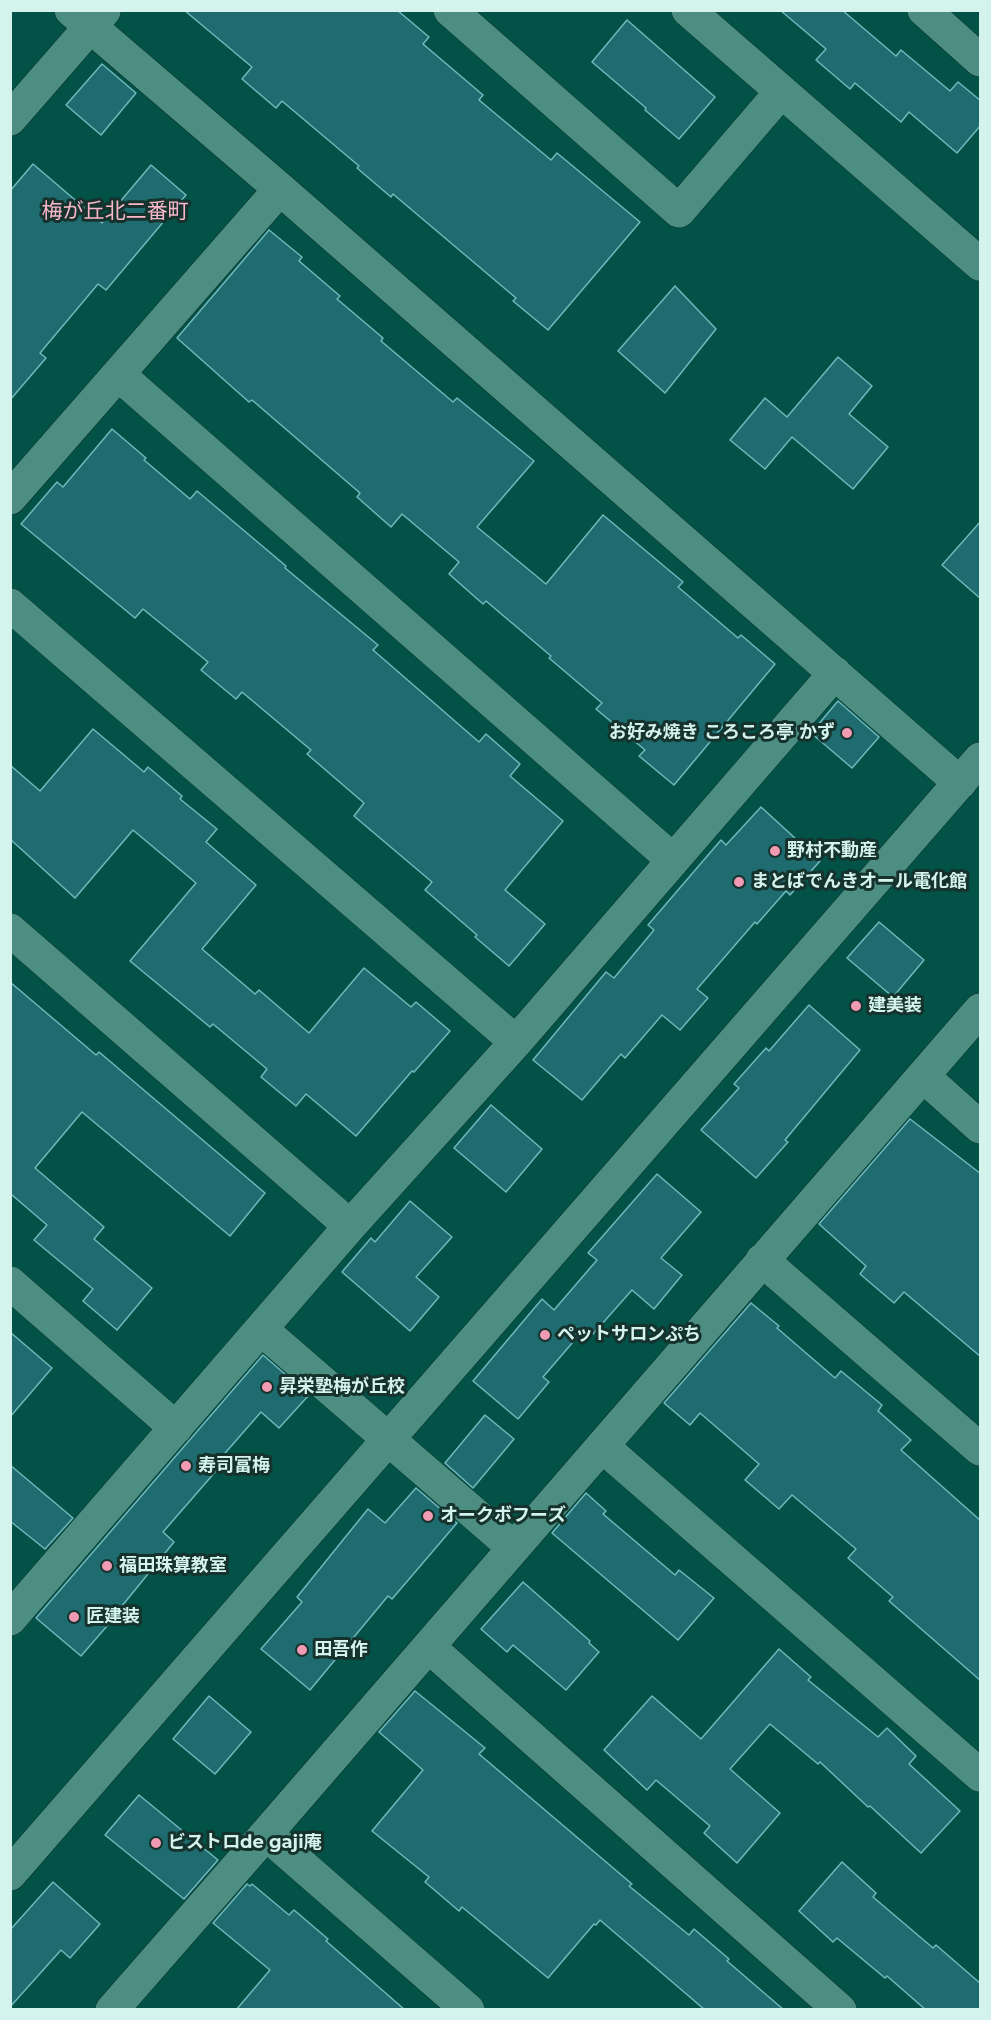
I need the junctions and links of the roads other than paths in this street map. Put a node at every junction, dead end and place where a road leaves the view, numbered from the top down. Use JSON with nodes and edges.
{"nodes":[{"id":1,"x":450,"y":10,"type":"edge"},
{"id":2,"x":688,"y":10,"type":"edge"},
{"id":3,"x":924,"y":10,"type":"edge"},
{"id":4,"x":88,"y":16,"type":"edge"},
{"id":5,"x":981,"y":60,"type":"edge"},
{"id":6,"x":781,"y":92,"type":"junction"},
{"id":7,"x":10,"y":119,"type":"edge"},
{"id":8,"x":280,"y":189,"type":"junction"},
{"id":9,"x":981,"y":264,"type":"edge"},
{"id":10,"x":119,"y":375,"type":"junction"},
{"id":11,"x":10,"y":498,"type":"edge"},
{"id":12,"x":10,"y":605,"type":"edge"},
{"id":13,"x":835,"y":673,"type":"junction"},
{"id":14,"x":970,"y":771,"type":"edge"},
{"id":15,"x":673,"y":860,"type":"junction"},
{"id":16,"x":10,"y":930,"type":"edge"},
{"id":17,"x":981,"y":1010,"type":"edge"},
{"id":18,"x":516,"y":1042,"type":"junction"},
{"id":19,"x":923,"y":1076,"type":"junction"},
{"id":20,"x":981,"y":1127,"type":"edge"},
{"id":21,"x":350,"y":1227,"type":"junction"},
{"id":22,"x":762,"y":1260,"type":"junction"},
{"id":23,"x":10,"y":1283,"type":"edge"},
{"id":24,"x":261,"y":1329,"type":"junction"},
{"id":25,"x":176,"y":1428,"type":"junction"},
{"id":26,"x":389,"y":1440,"type":"junction"},
{"id":27,"x":602,"y":1446,"type":"junction"},
{"id":28,"x":981,"y":1449,"type":"edge"},
{"id":29,"x":514,"y":1548,"type":"junction"},
{"id":30,"x":12,"y":1614,"type":"edge"},
{"id":31,"x":429,"y":1647,"type":"junction"},
{"id":32,"x":981,"y":1775,"type":"edge"},
{"id":33,"x":266,"y":1834,"type":"junction"},
{"id":34,"x":10,"y":1874,"type":"edge"},
{"id":35,"x":111,"y":2010,"type":"edge"},
{"id":36,"x":468,"y":2010,"type":"edge"},
{"id":37,"x":840,"y":2010,"type":"edge"}],
"edges":[{"from":1,"to":6,"type":"street"},
{"from":2,"to":6,"type":"street"},
{"from":3,"to":5,"type":"street"},
{"from":4,"to":7,"type":"street"},
{"from":4,"to":8,"type":"street"},
{"from":6,"to":9,"type":"street"},
{"from":8,"to":10,"type":"street"},
{"from":8,"to":13,"type":"street"},
{"from":10,"to":11,"type":"street"},
{"from":10,"to":15,"type":"street"},
{"from":12,"to":18,"type":"street"},
{"from":13,"to":14,"type":"street"},
{"from":13,"to":15,"type":"street"},
{"from":14,"to":26,"type":"street"},
{"from":15,"to":18,"type":"street"},
{"from":16,"to":21,"type":"street"},
{"from":17,"to":19,"type":"street"},
{"from":18,"to":21,"type":"street"},
{"from":19,"to":20,"type":"street"},
{"from":19,"to":22,"type":"street"},
{"from":21,"to":24,"type":"street"},
{"from":22,"to":27,"type":"street"},
{"from":22,"to":28,"type":"street"},
{"from":23,"to":25,"type":"street"},
{"from":24,"to":25,"type":"street"},
{"from":24,"to":26,"type":"street"},
{"from":25,"to":30,"type":"street"},
{"from":26,"to":29,"type":"street"},
{"from":26,"to":34,"type":"street"},
{"from":27,"to":29,"type":"street"},
{"from":27,"to":32,"type":"street"},
{"from":29,"to":31,"type":"street"},
{"from":31,"to":33,"type":"street"},
{"from":31,"to":37,"type":"street"},
{"from":33,"to":35,"type":"street"},
{"from":33,"to":36,"type":"street"}]}
